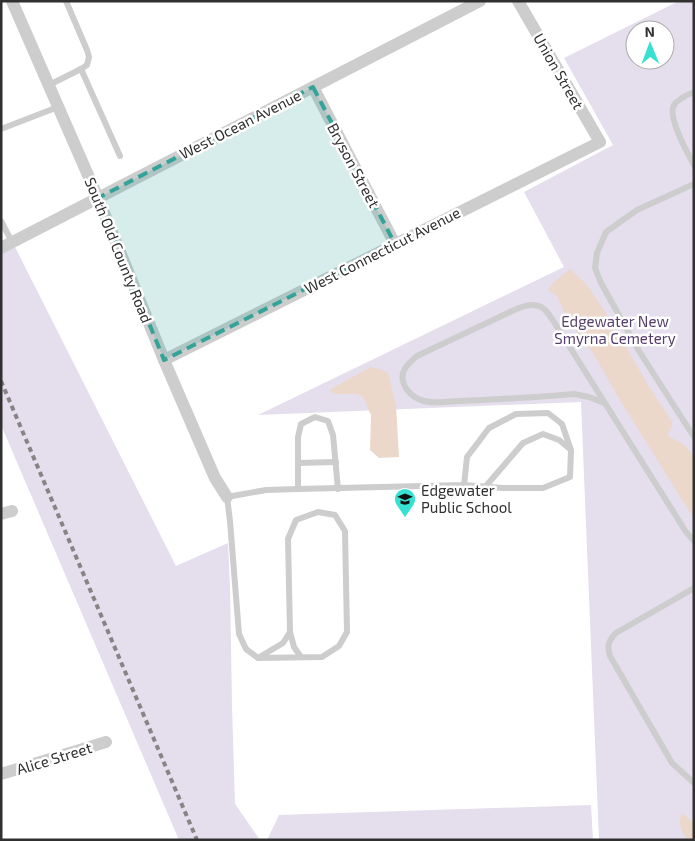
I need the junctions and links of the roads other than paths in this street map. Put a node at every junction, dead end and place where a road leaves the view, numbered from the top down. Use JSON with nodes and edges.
{"nodes":[{"id":1,"x":12,"y":1,"type":"edge"},
{"id":2,"x":66,"y":1,"type":"edge"},
{"id":3,"x":480,"y":1,"type":"edge"},
{"id":4,"x":518,"y":1,"type":"edge"},
{"id":5,"x":80,"y":69,"type":"junction"},
{"id":6,"x":49,"y":85,"type":"junction"},
{"id":7,"x":313,"y":87,"type":"junction"},
{"id":8,"x":694,"y":92,"type":"edge"},
{"id":9,"x":58,"y":107,"type":"junction"},
{"id":10,"x":1,"y":129,"type":"edge"},
{"id":11,"x":600,"y":142,"type":"joint"},
{"id":12,"x":120,"y":156,"type":"dead end"},
{"id":13,"x":694,"y":165,"type":"edge"},
{"id":14,"x":694,"y":184,"type":"edge"},
{"id":15,"x":98,"y":198,"type":"junction"},
{"id":16,"x":1,"y":221,"type":"edge"},
{"id":17,"x":395,"y":244,"type":"junction"},
{"id":18,"x":7,"y":245,"type":"edge"},
{"id":19,"x":164,"y":360,"type":"junction"},
{"id":20,"x":604,"y":403,"type":"junction"},
{"id":21,"x":694,"y":437,"type":"edge"},
{"id":22,"x":571,"y":450,"type":"junction"},
{"id":23,"x":336,"y":462,"type":"junction"},
{"id":24,"x":298,"y":463,"type":"junction"},
{"id":25,"x":464,"y":485,"type":"junction"},
{"id":26,"x":486,"y":486,"type":"junction"},
{"id":27,"x":298,"y":489,"type":"junction"},
{"id":28,"x":338,"y":489,"type":"junction"},
{"id":29,"x":227,"y":497,"type":"junction"},
{"id":30,"x":694,"y":541,"type":"edge"},
{"id":31,"x":694,"y":588,"type":"edge"},
{"id":32,"x":290,"y":632,"type":"junction"},
{"id":33,"x":301,"y":657,"type":"junction"},
{"id":34,"x":258,"y":658,"type":"junction"},
{"id":35,"x":106,"y":742,"type":"dead end"},
{"id":36,"x":1,"y":774,"type":"edge"},
{"id":37,"x":691,"y":776,"type":"edge"},
{"id":38,"x":694,"y":783,"type":"edge"}],
"edges":[{"from":1,"to":6,"type":"street","name":"South Old County Road"},
{"from":2,"to":5,"type":"lane"},
{"from":3,"to":7,"type":"street","name":"West Ocean Avenue"},
{"from":4,"to":11,"type":"street","name":"Union Street"},
{"from":5,"to":6,"type":"lane"},
{"from":5,"to":12,"type":"lane"},
{"from":6,"to":9,"type":"street","name":"South Old County Road"},
{"from":7,"to":15,"type":"street","name":"West Ocean Avenue"},
{"from":7,"to":17,"type":"street","name":"Bryson Street"},
{"from":8,"to":13,"type":"lane"},
{"from":9,"to":10,"type":"lane"},
{"from":9,"to":15,"type":"street","name":"South Old County Road"},
{"from":11,"to":17,"type":"street","name":"West Connecticut Avenue"},
{"from":14,"to":21,"type":"lane"},
{"from":15,"to":18,"type":"street","name":"West Ocean Avenue"},
{"from":15,"to":19,"type":"street","name":"South Old County Road"},
{"from":16,"to":18,"type":"lane"},
{"from":17,"to":19,"type":"street","name":"West Connecticut Avenue"},
{"from":19,"to":29,"type":"street","name":"South Old County Road"},
{"from":20,"to":20,"type":"lane"},
{"from":20,"to":30,"type":"lane"},
{"from":22,"to":25,"type":"lane"},
{"from":22,"to":26,"type":"lane"},
{"from":22,"to":26,"type":"lane"},
{"from":23,"to":24,"type":"lane"},
{"from":23,"to":24,"type":"lane"},
{"from":23,"to":28,"type":"lane"},
{"from":24,"to":27,"type":"lane"},
{"from":25,"to":26,"type":"lane"},
{"from":25,"to":28,"type":"lane"},
{"from":27,"to":28,"type":"lane"},
{"from":27,"to":29,"type":"lane"},
{"from":29,"to":34,"type":"lane"},
{"from":31,"to":37,"type":"lane"},
{"from":32,"to":33,"type":"lane"},
{"from":32,"to":33,"type":"lane"},
{"from":32,"to":34,"type":"lane"},
{"from":33,"to":34,"type":"lane"},
{"from":35,"to":36,"type":"street","name":"Alice Street"},
{"from":37,"to":38,"type":"lane"}]}
